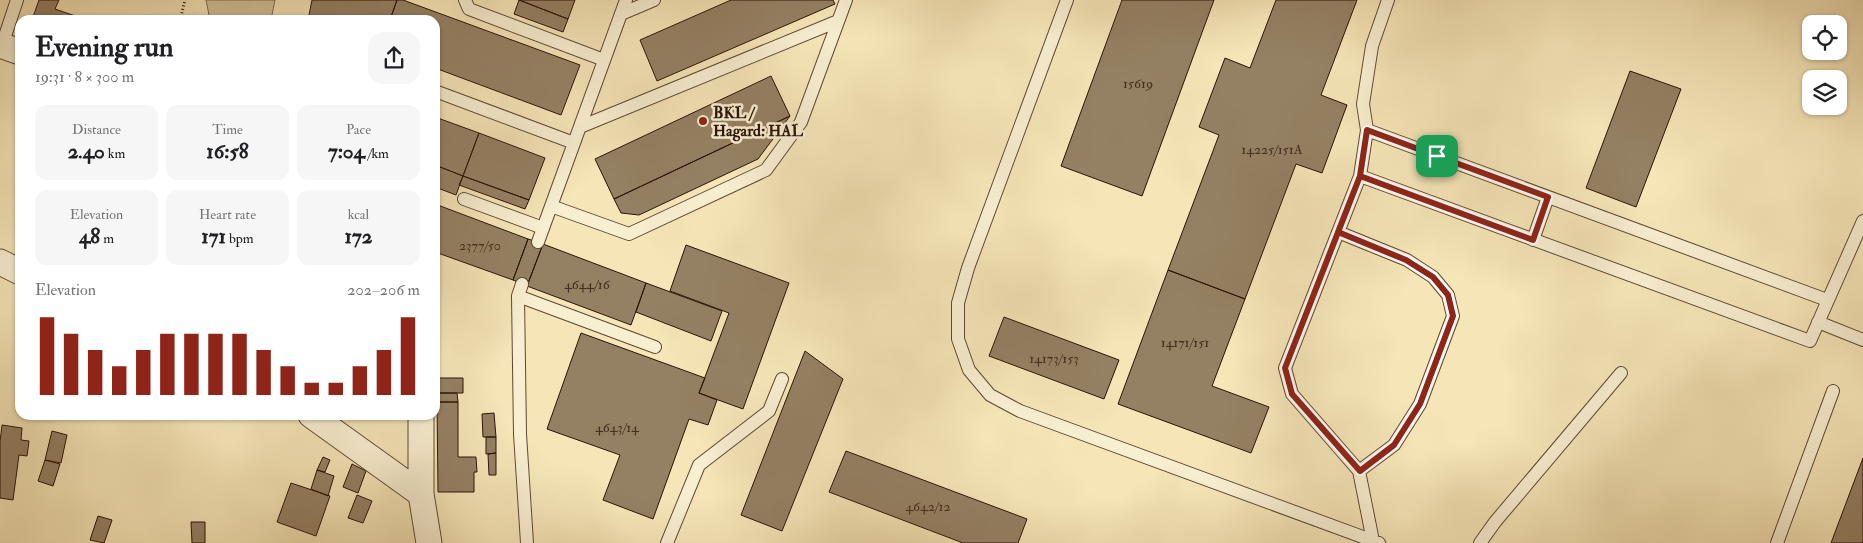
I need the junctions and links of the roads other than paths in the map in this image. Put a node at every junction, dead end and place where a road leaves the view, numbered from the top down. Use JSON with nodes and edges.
{"nodes":[{"id":1,"x":17,"y":0,"type":"edge"},
{"id":2,"x":466,"y":0,"type":"edge"},
{"id":3,"x":626,"y":0,"type":"edge"},
{"id":4,"x":654,"y":0,"type":"edge"},
{"id":5,"x":846,"y":0,"type":"edge"},
{"id":6,"x":1067,"y":0,"type":"edge"},
{"id":7,"x":1388,"y":0,"type":"edge"},
{"id":8,"x":621,"y":14,"type":"junction"},
{"id":9,"x":838,"y":21,"type":"junction"},
{"id":10,"x":7,"y":47,"type":"edge"},
{"id":11,"x":604,"y":60,"type":"junction"},
{"id":12,"x":440,"y":93,"type":"edge"},
{"id":13,"x":580,"y":127,"type":"junction"},
{"id":14,"x":1367,"y":130,"type":"junction"},
{"id":15,"x":574,"y":143,"type":"junction"},
{"id":16,"x":1360,"y":176,"type":"junction"},
{"id":17,"x":1548,"y":197,"type":"junction"},
{"id":18,"x":464,"y":199,"type":"dead end"},
{"id":19,"x":551,"y":206,"type":"junction"},
{"id":20,"x":1863,"y":221,"type":"edge"},
{"id":21,"x":543,"y":228,"type":"junction"},
{"id":22,"x":1338,"y":232,"type":"junction"},
{"id":23,"x":1533,"y":240,"type":"junction"},
{"id":24,"x":538,"y":242,"type":"dead end"},
{"id":25,"x":0,"y":262,"type":"edge"},
{"id":26,"x":15,"y":270,"type":"edge"},
{"id":27,"x":1827,"y":300,"type":"junction"},
{"id":28,"x":1818,"y":322,"type":"junction"},
{"id":29,"x":1863,"y":340,"type":"edge"},
{"id":30,"x":655,"y":347,"type":"dead end"},
{"id":31,"x":1621,"y":373,"type":"dead end"},
{"id":32,"x":782,"y":379,"type":"dead end"},
{"id":33,"x":1833,"y":391,"type":"dead end"},
{"id":34,"x":318,"y":420,"type":"edge"},
{"id":35,"x":421,"y":420,"type":"edge"},
{"id":36,"x":1360,"y":471,"type":"junction"},
{"id":37,"x":421,"y":494,"type":"junction"},
{"id":38,"x":1376,"y":542,"type":"edge"},
{"id":39,"x":429,"y":543,"type":"edge"},
{"id":40,"x":527,"y":543,"type":"edge"},
{"id":41,"x":668,"y":543,"type":"edge"},
{"id":42,"x":1480,"y":543,"type":"edge"},
{"id":43,"x":1777,"y":543,"type":"edge"}],
"edges":[{"from":1,"to":10,"type":"lane"},
{"from":2,"to":11,"type":"lane"},
{"from":3,"to":8,"type":"lane"},
{"from":4,"to":8,"type":"lane"},
{"from":5,"to":9,"type":"lane"},
{"from":6,"to":38,"type":"lane"},
{"from":7,"to":14,"type":"lane"},
{"from":8,"to":11,"type":"lane"},
{"from":9,"to":13,"type":"lane"},
{"from":9,"to":19,"type":"lane"},
{"from":11,"to":13,"type":"lane"},
{"from":12,"to":15,"type":"lane"},
{"from":13,"to":15,"type":"lane"},
{"from":14,"to":16,"type":"lane"},
{"from":14,"to":17,"type":"lane"},
{"from":15,"to":19,"type":"lane"},
{"from":16,"to":22,"type":"lane"},
{"from":16,"to":23,"type":"lane"},
{"from":17,"to":23,"type":"lane"},
{"from":17,"to":27,"type":"lane"},
{"from":18,"to":21,"type":"lane"},
{"from":19,"to":21,"type":"lane"},
{"from":20,"to":27,"type":"lane"},
{"from":21,"to":24,"type":"lane"},
{"from":22,"to":36,"type":"lane"},
{"from":22,"to":36,"type":"lane"},
{"from":23,"to":28,"type":"lane"},
{"from":25,"to":26,"type":"street"},
{"from":27,"to":28,"type":"lane"},
{"from":28,"to":29,"type":"lane"},
{"from":30,"to":40,"type":"lane"},
{"from":31,"to":42,"type":"lane"},
{"from":32,"to":41,"type":"lane"},
{"from":33,"to":43,"type":"lane"},
{"from":34,"to":37,"type":"street"},
{"from":35,"to":37,"type":"street"},
{"from":36,"to":38,"type":"lane"},
{"from":37,"to":39,"type":"street"}]}
